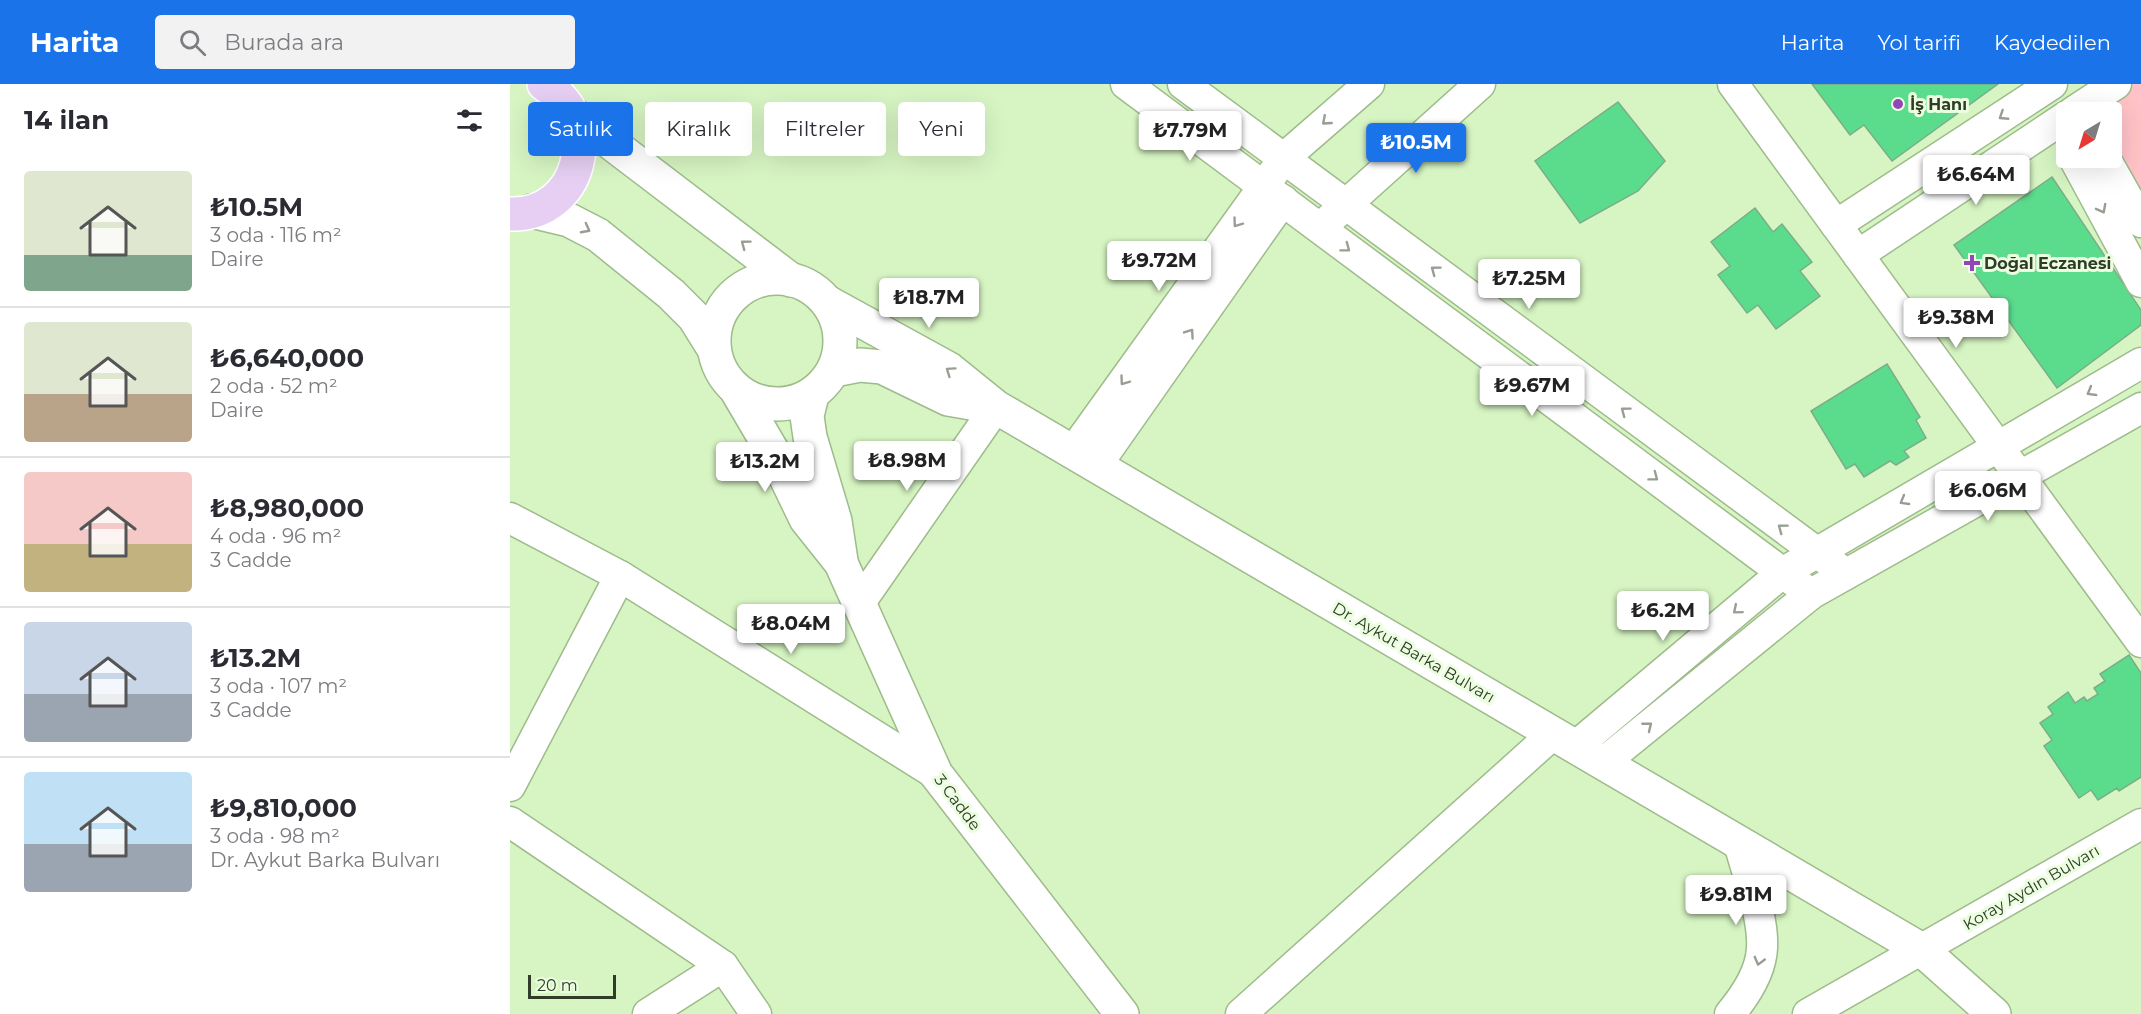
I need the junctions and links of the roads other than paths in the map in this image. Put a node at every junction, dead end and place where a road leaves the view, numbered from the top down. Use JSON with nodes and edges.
{"nodes":[{"id":1,"x":1126,"y":84,"type":"edge"},
{"id":2,"x":1183,"y":84,"type":"edge"},
{"id":3,"x":1369,"y":84,"type":"edge"},
{"id":4,"x":1480,"y":84,"type":"edge"},
{"id":5,"x":1733,"y":84,"type":"edge"},
{"id":6,"x":2116,"y":84,"type":"edge"},
{"id":7,"x":556,"y":93,"type":"edge"},
{"id":8,"x":2071,"y":102,"type":"edge"},
{"id":9,"x":2056,"y":109,"type":"edge"},
{"id":10,"x":2056,"y":110,"type":"edge"},
{"id":11,"x":1284,"y":158,"type":"junction"},
{"id":12,"x":2079,"y":168,"type":"edge"},
{"id":13,"x":2111,"y":168,"type":"edge"},
{"id":14,"x":1273,"y":193,"type":"junction"},
{"id":15,"x":1346,"y":205,"type":"junction"},
{"id":16,"x":521,"y":212,"type":"edge"},
{"id":17,"x":2141,"y":222,"type":"edge"},
{"id":18,"x":1836,"y":225,"type":"junction"},
{"id":19,"x":1320,"y":228,"type":"junction"},
{"id":20,"x":1858,"y":255,"type":"junction"},
{"id":21,"x":791,"y":280,"type":"junction"},
{"id":22,"x":2141,"y":282,"type":"edge"},
{"id":23,"x":826,"y":302,"type":"junction"},
{"id":24,"x":714,"y":349,"type":"junction"},
{"id":25,"x":2141,"y":363,"type":"edge"},
{"id":26,"x":834,"y":370,"type":"junction"},
{"id":27,"x":737,"y":391,"type":"junction"},
{"id":28,"x":812,"y":395,"type":"junction"},
{"id":29,"x":996,"y":407,"type":"junction"},
{"id":30,"x":2141,"y":408,"type":"edge"},
{"id":31,"x":1998,"y":447,"type":"junction"},
{"id":32,"x":1084,"y":460,"type":"junction"},
{"id":33,"x":2020,"y":477,"type":"junction"},
{"id":34,"x":510,"y":518,"type":"edge"},
{"id":35,"x":1816,"y":552,"type":"junction"},
{"id":36,"x":841,"y":563,"type":"junction"},
{"id":37,"x":1782,"y":573,"type":"junction"},
{"id":38,"x":1846,"y":574,"type":"junction"},
{"id":39,"x":620,"y":576,"type":"junction"},
{"id":40,"x":1811,"y":594,"type":"junction"},
{"id":41,"x":859,"y":604,"type":"junction"},
{"id":42,"x":2141,"y":642,"type":"edge"},
{"id":43,"x":1577,"y":748,"type":"junction"},
{"id":44,"x":936,"y":774,"type":"junction"},
{"id":45,"x":510,"y":786,"type":"edge"},
{"id":46,"x":510,"y":822,"type":"edge"},
{"id":47,"x":2141,"y":824,"type":"edge"},
{"id":48,"x":1739,"y":843,"type":"junction"},
{"id":49,"x":1922,"y":950,"type":"junction"},
{"id":50,"x":723,"y":966,"type":"junction"},
{"id":51,"x":648,"y":1014,"type":"edge"},
{"id":52,"x":756,"y":1014,"type":"edge"},
{"id":53,"x":1122,"y":1014,"type":"edge"},
{"id":54,"x":1241,"y":1014,"type":"edge"},
{"id":55,"x":1730,"y":1014,"type":"edge"},
{"id":56,"x":1808,"y":1014,"type":"edge"},
{"id":57,"x":1994,"y":1014,"type":"edge"}],
"edges":[{"from":1,"to":14,"type":"street"},
{"from":2,"to":11,"type":"street"},
{"from":3,"to":11,"type":"street","one_way":true},
{"from":4,"to":15,"type":"street"},
{"from":5,"to":18,"type":"street"},
{"from":6,"to":8,"type":"street"},
{"from":7,"to":16,"type":"main road"},
{"from":21,"to":7,"type":"main road","one_way":true},
{"from":9,"to":18,"type":"street","one_way":true},
{"from":10,"to":20,"type":"street"},
{"from":11,"to":14,"type":"street"},
{"from":11,"to":15,"type":"street"},
{"from":12,"to":22,"type":"street","one_way":true},
{"from":13,"to":17,"type":"street"},
{"from":14,"to":19,"type":"street"},
{"from":14,"to":32,"type":"street"},
{"from":15,"to":19,"type":"street"},
{"from":35,"to":15,"type":"street","one_way":true},
{"from":16,"to":24,"type":"main road","one_way":true},
{"from":18,"to":20,"type":"street"},
{"from":19,"to":37,"type":"street","one_way":true},
{"from":20,"to":31,"type":"street"},
{"from":21,"to":23,"type":"main road"},
{"from":21,"to":24,"type":"main road"},
{"from":23,"to":26,"type":"main road"},
{"from":29,"to":23,"type":"main road","name":"Dr. Aykut Barka Bulvarı","one_way":true},
{"from":24,"to":27,"type":"main road"},
{"from":25,"to":31,"type":"street","one_way":true},
{"from":26,"to":28,"type":"main road"},
{"from":26,"to":29,"type":"main road"},
{"from":27,"to":28,"type":"main road"},
{"from":27,"to":36,"type":"main road"},
{"from":28,"to":36,"type":"main road"},
{"from":29,"to":32,"type":"main road","name":"Dr. Aykut Barka Bulvarı"},
{"from":29,"to":41,"type":"street"},
{"from":30,"to":33,"type":"street"},
{"from":31,"to":33,"type":"street"},
{"from":31,"to":35,"type":"street","one_way":true},
{"from":32,"to":43,"type":"main road","name":"Dr. Aykut Barka Bulvarı"},
{"from":33,"to":38,"type":"street"},
{"from":33,"to":42,"type":"street"},
{"from":34,"to":39,"type":"street"},
{"from":35,"to":37,"type":"street"},
{"from":35,"to":38,"type":"street"},
{"from":36,"to":41,"type":"main road","name":"3 Cadde"},
{"from":37,"to":40,"type":"street"},
{"from":37,"to":43,"type":"street","one_way":true},
{"from":38,"to":40,"type":"street"},
{"from":39,"to":44,"type":"street"},
{"from":39,"to":45,"type":"street"},
{"from":43,"to":40,"type":"street","one_way":true},
{"from":41,"to":44,"type":"main road","name":"3 Cadde"},
{"from":43,"to":48,"type":"main road","name":"Dr. Aykut Barka Bulvarı"},
{"from":43,"to":54,"type":"street"},
{"from":44,"to":53,"type":"main road","name":"3 Cadde"},
{"from":46,"to":50,"type":"street"},
{"from":47,"to":49,"type":"street","name":"Koray Aydın Bulvarı"},
{"from":48,"to":49,"type":"main road","name":"Dr. Aykut Barka Bulvarı"},
{"from":48,"to":55,"type":"street","one_way":true},
{"from":49,"to":56,"type":"street","name":"Koray Aydın Bulvarı"},
{"from":49,"to":57,"type":"main road","name":"Dr. Aykut Barka Bulvarı"},
{"from":50,"to":51,"type":"street"},
{"from":50,"to":52,"type":"street"}]}
